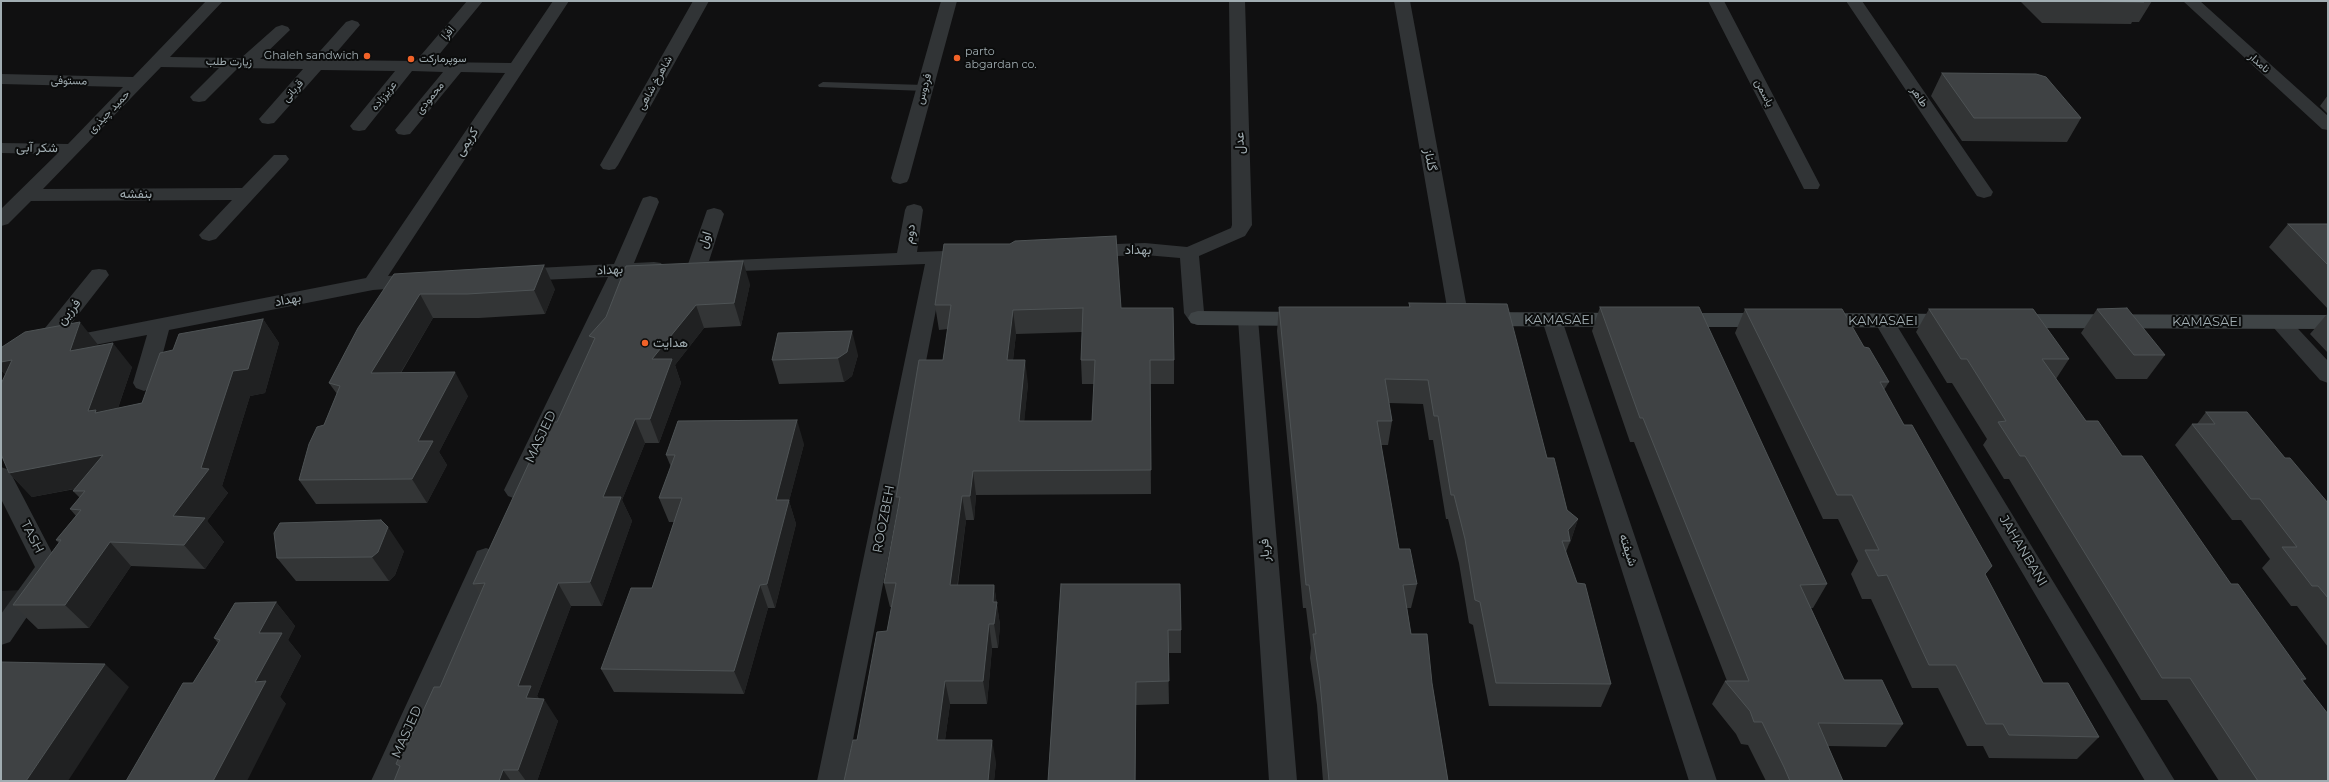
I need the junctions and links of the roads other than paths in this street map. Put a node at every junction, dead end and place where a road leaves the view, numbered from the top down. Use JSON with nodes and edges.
{"nodes":[{"id":1,"x":215,"y":1,"type":"edge"},
{"id":2,"x":475,"y":1,"type":"edge"},
{"id":3,"x":561,"y":1,"type":"edge"},
{"id":4,"x":701,"y":1,"type":"edge"},
{"id":5,"x":949,"y":1,"type":"edge"},
{"id":6,"x":1237,"y":1,"type":"edge"},
{"id":7,"x":1402,"y":1,"type":"edge"},
{"id":8,"x":1716,"y":1,"type":"edge"},
{"id":9,"x":1854,"y":1,"type":"edge"},
{"id":10,"x":2191,"y":1,"type":"edge"},
{"id":11,"x":352,"y":25,"type":"dead end"},
{"id":12,"x":282,"y":30,"type":"dead end"},
{"id":13,"x":156,"y":62,"type":"junction"},
{"id":14,"x":241,"y":62,"type":"junction"},
{"id":15,"x":317,"y":64,"type":"junction"},
{"id":16,"x":415,"y":66,"type":"junction"},
{"id":17,"x":456,"y":66,"type":"junction"},
{"id":18,"x":517,"y":68,"type":"junction"},
{"id":19,"x":1,"y":80,"type":"edge"},
{"id":20,"x":137,"y":82,"type":"junction"},
{"id":21,"x":823,"y":85,"type":"dead end"},
{"id":22,"x":925,"y":88,"type":"junction"},
{"id":23,"x":199,"y":97,"type":"dead end"},
{"id":24,"x":268,"y":119,"type":"dead end"},
{"id":25,"x":2328,"y":125,"type":"edge"},
{"id":26,"x":359,"y":126,"type":"dead end"},
{"id":27,"x":404,"y":130,"type":"dead end"},
{"id":28,"x":1,"y":148,"type":"edge"},
{"id":29,"x":73,"y":149,"type":"junction"},
{"id":30,"x":280,"y":159,"type":"dead end"},
{"id":31,"x":609,"y":165,"type":"dead end"},
{"id":32,"x":900,"y":178,"type":"dead end"},
{"id":33,"x":1811,"y":185,"type":"dead end"},
{"id":34,"x":1984,"y":192,"type":"dead end"},
{"id":35,"x":248,"y":194,"type":"junction"},
{"id":36,"x":25,"y":195,"type":"junction"},
{"id":37,"x":650,"y":202,"type":"dead end"},
{"id":38,"x":914,"y":210,"type":"dead end"},
{"id":39,"x":714,"y":214,"type":"dead end"},
{"id":40,"x":1,"y":220,"type":"edge"},
{"id":41,"x":209,"y":235,"type":"dead end"},
{"id":42,"x":1068,"y":252,"type":"edge"},
{"id":43,"x":1189,"y":253,"type":"junction"},
{"id":44,"x":990,"y":255,"type":"edge"},
{"id":45,"x":936,"y":257,"type":"junction"},
{"id":46,"x":906,"y":258,"type":"junction"},
{"id":47,"x":684,"y":267,"type":"junction"},
{"id":48,"x":621,"y":270,"type":"junction"},
{"id":49,"x":99,"y":274,"type":"dead end"},
{"id":50,"x":497,"y":276,"type":"edge"},
{"id":51,"x":435,"y":280,"type":"edge"},
{"id":52,"x":404,"y":282,"type":"junction"},
{"id":53,"x":373,"y":283,"type":"junction"},
{"id":54,"x":393,"y":300,"type":"edge"},
{"id":55,"x":1198,"y":318,"type":"joint"},
{"id":56,"x":1248,"y":319,"type":"junction"},
{"id":57,"x":1326,"y":319,"type":"edge"},
{"id":58,"x":1451,"y":319,"type":"joint"},
{"id":59,"x":1552,"y":320,"type":"junction"},
{"id":60,"x":1884,"y":321,"type":"junction"},
{"id":61,"x":1971,"y":321,"type":"edge"},
{"id":62,"x":1995,"y":321,"type":"edge"},
{"id":63,"x":2280,"y":322,"type":"junction"},
{"id":64,"x":2328,"y":322,"type":"edge"},
{"id":65,"x":160,"y":325,"type":"junction"},
{"id":66,"x":39,"y":349,"type":"junction"},
{"id":67,"x":20,"y":361,"type":"edge"},
{"id":68,"x":2328,"y":375,"type":"edge"},
{"id":69,"x":144,"y":383,"type":"dead end"},
{"id":70,"x":1,"y":476,"type":"edge"},
{"id":71,"x":508,"y":509,"type":"edge"},
{"id":72,"x":495,"y":538,"type":"edge"},
{"id":73,"x":1,"y":634,"type":"edge"},
{"id":74,"x":384,"y":781,"type":"edge"},
{"id":75,"x":831,"y":781,"type":"edge"},
{"id":76,"x":1282,"y":781,"type":"edge"},
{"id":77,"x":1704,"y":781,"type":"edge"},
{"id":78,"x":2161,"y":781,"type":"edge"}],
"edges":[{"from":1,"to":13,"type":"street","name":"حمید چیذری"},
{"from":2,"to":16,"type":"street","name":"افرا"},
{"from":3,"to":18,"type":"street","name":"کریمی"},
{"from":4,"to":31,"type":"street","name":"شاهرخ شاهی"},
{"from":5,"to":22,"type":"street","name":"فردوس"},
{"from":6,"to":43,"type":"street","name":"عدل"},
{"from":7,"to":58,"type":"street","name":"گلناز"},
{"from":8,"to":33,"type":"street","name":"یاسمن"},
{"from":9,"to":34,"type":"street","name":"طاهر"},
{"from":10,"to":25,"type":"street","name":"نامدار"},
{"from":11,"to":15,"type":"street","name":"قربانی"},
{"from":12,"to":14,"type":"street"},
{"from":13,"to":14,"type":"street","name":"زیارت طلب"},
{"from":13,"to":20,"type":"street","name":"حمید چیذری"},
{"from":14,"to":15,"type":"street","name":"زیارت طلب"},
{"from":14,"to":23,"type":"street"},
{"from":15,"to":16,"type":"street","name":"زیارت طلب"},
{"from":15,"to":24,"type":"street","name":"قربانی"},
{"from":16,"to":17,"type":"street","name":"زیارت طلب"},
{"from":16,"to":26,"type":"street","name":"عزیززاده"},
{"from":17,"to":18,"type":"street","name":"زیارت طلب"},
{"from":17,"to":27,"type":"street","name":"محمودی"},
{"from":18,"to":53,"type":"street","name":"کریمی"},
{"from":19,"to":20,"type":"street","name":"مستوفی"},
{"from":20,"to":29,"type":"street","name":"حمید چیذری"},
{"from":21,"to":22,"type":"lane"},
{"from":22,"to":32,"type":"street","name":"فردوس"},
{"from":28,"to":29,"type":"street","name":"شکر آبی"},
{"from":29,"to":36,"type":"street","name":"حمید چیذری"},
{"from":30,"to":35,"type":"street"},
{"from":35,"to":36,"type":"street","name":"بنفشه"},
{"from":35,"to":41,"type":"street"},
{"from":36,"to":40,"type":"street","name":"حمید چیذری"},
{"from":37,"to":48,"type":"street","name":"MASJED"},
{"from":38,"to":46,"type":"street","name":"دوم"},
{"from":39,"to":47,"type":"street","name":"اول"},
{"from":42,"to":43,"type":"street","name":"بهداد"},
{"from":43,"to":55,"type":"street"},
{"from":44,"to":45,"type":"street","name":"بهداد"},
{"from":45,"to":46,"type":"street","name":"بهداد"},
{"from":45,"to":75,"type":"street","name":"ROOZBEH"},
{"from":46,"to":47,"type":"street","name":"بهداد"},
{"from":47,"to":48,"type":"street","name":"بهداد"},
{"from":48,"to":50,"type":"street","name":"بهداد"},
{"from":48,"to":71,"type":"street","name":"MASJED"},
{"from":49,"to":66,"type":"street","name":"فرزین"},
{"from":51,"to":52,"type":"street","name":"بهداد"},
{"from":52,"to":53,"type":"street","name":"بهداد"},
{"from":52,"to":54,"type":"street"},
{"from":53,"to":65,"type":"street","name":"بهداد"},
{"from":55,"to":56,"type":"street"},
{"from":56,"to":57,"type":"street"},
{"from":56,"to":76,"type":"street","name":"فریار"},
{"from":58,"to":59,"type":"street","name":"KAMASAEI"},
{"from":59,"to":60,"type":"street","name":"KAMASAEI"},
{"from":59,"to":77,"type":"street","name":"شیفته"},
{"from":60,"to":61,"type":"street","name":"KAMASAEI"},
{"from":60,"to":78,"type":"street","name":"JAHANBANI"},
{"from":62,"to":63,"type":"street","name":"KAMASAEI"},
{"from":63,"to":64,"type":"street","name":"KAMASAEI"},
{"from":63,"to":68,"type":"street"},
{"from":65,"to":66,"type":"street","name":"بهداد"},
{"from":65,"to":69,"type":"street"},
{"from":66,"to":67,"type":"street","name":"بهداد"},
{"from":70,"to":73,"type":"street","name":"TASH"},
{"from":72,"to":74,"type":"street","name":"MASJED"}]}
